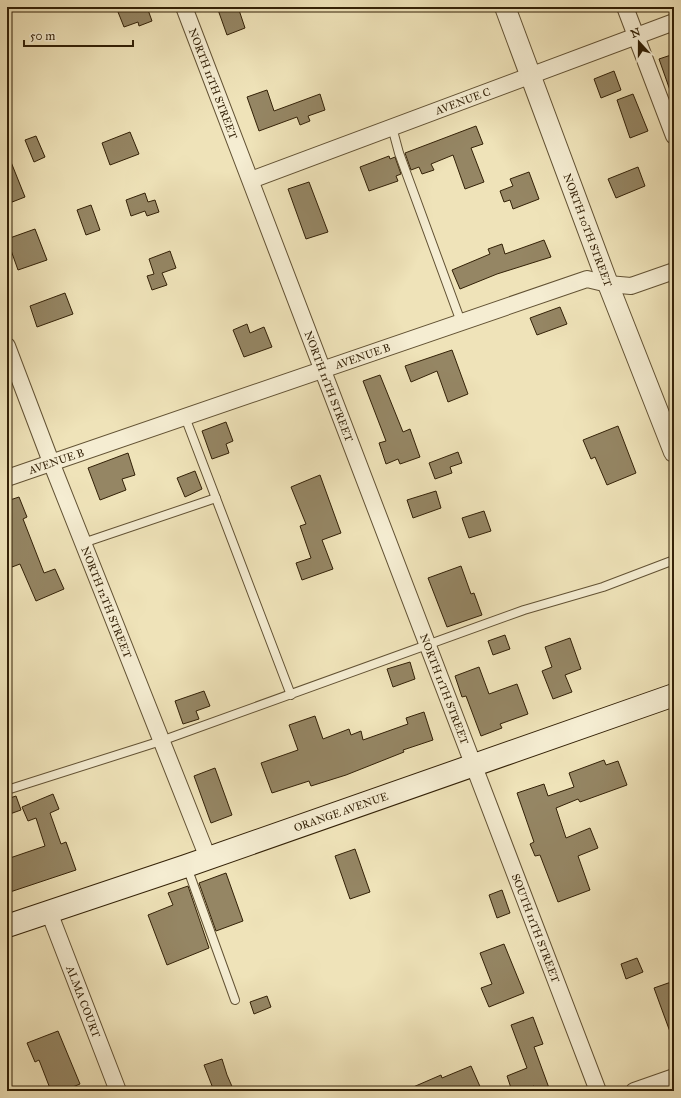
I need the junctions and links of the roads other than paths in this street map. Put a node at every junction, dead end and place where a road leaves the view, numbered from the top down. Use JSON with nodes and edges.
{"nodes":[{"id":1,"x":184,"y":7,"type":"edge"},
{"id":2,"x":505,"y":7,"type":"edge"},
{"id":3,"x":625,"y":7,"type":"edge"},
{"id":4,"x":674,"y":22,"type":"edge"},
{"id":5,"x":636,"y":36,"type":"junction"},
{"id":6,"x":530,"y":76,"type":"junction"},
{"id":7,"x":392,"y":127,"type":"junction"},
{"id":8,"x":674,"y":136,"type":"edge"},
{"id":9,"x":251,"y":180,"type":"junction"},
{"id":10,"x":674,"y":271,"type":"edge"},
{"id":11,"x":608,"y":284,"type":"junction"},
{"id":12,"x":461,"y":322,"type":"junction"},
{"id":13,"x":7,"y":346,"type":"edge"},
{"id":14,"x":323,"y":370,"type":"junction"},
{"id":15,"x":184,"y":416,"type":"junction"},
{"id":16,"x":674,"y":452,"type":"edge"},
{"id":17,"x":51,"y":462,"type":"junction"},
{"id":18,"x":7,"y":478,"type":"edge"},
{"id":19,"x":216,"y":498,"type":"junction"},
{"id":20,"x":83,"y":543,"type":"junction"},
{"id":21,"x":674,"y":560,"type":"edge"},
{"id":22,"x":428,"y":645,"type":"junction"},
{"id":23,"x":291,"y":695,"type":"junction"},
{"id":24,"x":674,"y":695,"type":"edge"},
{"id":25,"x":161,"y":741,"type":"junction"},
{"id":26,"x":474,"y":765,"type":"junction"},
{"id":27,"x":7,"y":790,"type":"edge"},
{"id":28,"x":208,"y":858,"type":"junction"},
{"id":29,"x":186,"y":866,"type":"junction"},
{"id":30,"x":49,"y":912,"type":"junction"},
{"id":31,"x":7,"y":926,"type":"edge"},
{"id":32,"x":235,"y":1000,"type":"dead end"},
{"id":33,"x":674,"y":1077,"type":"edge"},
{"id":34,"x":118,"y":1091,"type":"edge"},
{"id":35,"x":598,"y":1091,"type":"edge"},
{"id":36,"x":634,"y":1091,"type":"edge"}],
"edges":[{"from":1,"to":9,"type":"street","name":"NORTH 11TH STREET"},
{"from":2,"to":6,"type":"street","name":"NORTH 10TH STREET"},
{"from":3,"to":5,"type":"street"},
{"from":4,"to":5,"type":"street","name":"AVENUE C"},
{"from":5,"to":6,"type":"street","name":"AVENUE C"},
{"from":5,"to":8,"type":"street"},
{"from":6,"to":7,"type":"street","name":"AVENUE C"},
{"from":6,"to":11,"type":"street","name":"NORTH 10TH STREET"},
{"from":7,"to":9,"type":"street","name":"AVENUE C"},
{"from":7,"to":12,"type":"lane"},
{"from":9,"to":14,"type":"street","name":"NORTH 11TH STREET"},
{"from":10,"to":11,"type":"street","name":"AVENUE B"},
{"from":11,"to":12,"type":"street","name":"AVENUE B"},
{"from":11,"to":16,"type":"street","name":"NORTH 10TH STREET"},
{"from":12,"to":14,"type":"street","name":"AVENUE B"},
{"from":13,"to":17,"type":"street","name":"NORTH 12TH STREET"},
{"from":14,"to":15,"type":"street","name":"AVENUE B"},
{"from":14,"to":22,"type":"street","name":"NORTH 11TH STREET"},
{"from":15,"to":17,"type":"street","name":"AVENUE B"},
{"from":15,"to":19,"type":"lane"},
{"from":17,"to":18,"type":"street","name":"AVENUE B"},
{"from":17,"to":20,"type":"street","name":"NORTH 12TH STREET"},
{"from":19,"to":20,"type":"lane"},
{"from":19,"to":23,"type":"lane"},
{"from":20,"to":25,"type":"street","name":"NORTH 12TH STREET"},
{"from":21,"to":22,"type":"lane"},
{"from":22,"to":23,"type":"lane"},
{"from":22,"to":26,"type":"street","name":"NORTH 11TH STREET"},
{"from":23,"to":25,"type":"lane"},
{"from":24,"to":26,"type":"main road","name":"ORANGE AVENUE"},
{"from":25,"to":27,"type":"lane"},
{"from":25,"to":28,"type":"street","name":"NORTH 12TH STREET"},
{"from":26,"to":28,"type":"main road","name":"ORANGE AVENUE"},
{"from":26,"to":35,"type":"street","name":"SOUTH 11TH STREET"},
{"from":28,"to":29,"type":"main road","name":"ORANGE AVENUE"},
{"from":29,"to":30,"type":"main road","name":"ORANGE AVENUE"},
{"from":29,"to":32,"type":"lane"},
{"from":30,"to":31,"type":"main road","name":"ORANGE AVENUE"},
{"from":30,"to":34,"type":"street","name":"ALMA COURT"},
{"from":33,"to":36,"type":"street"}]}
